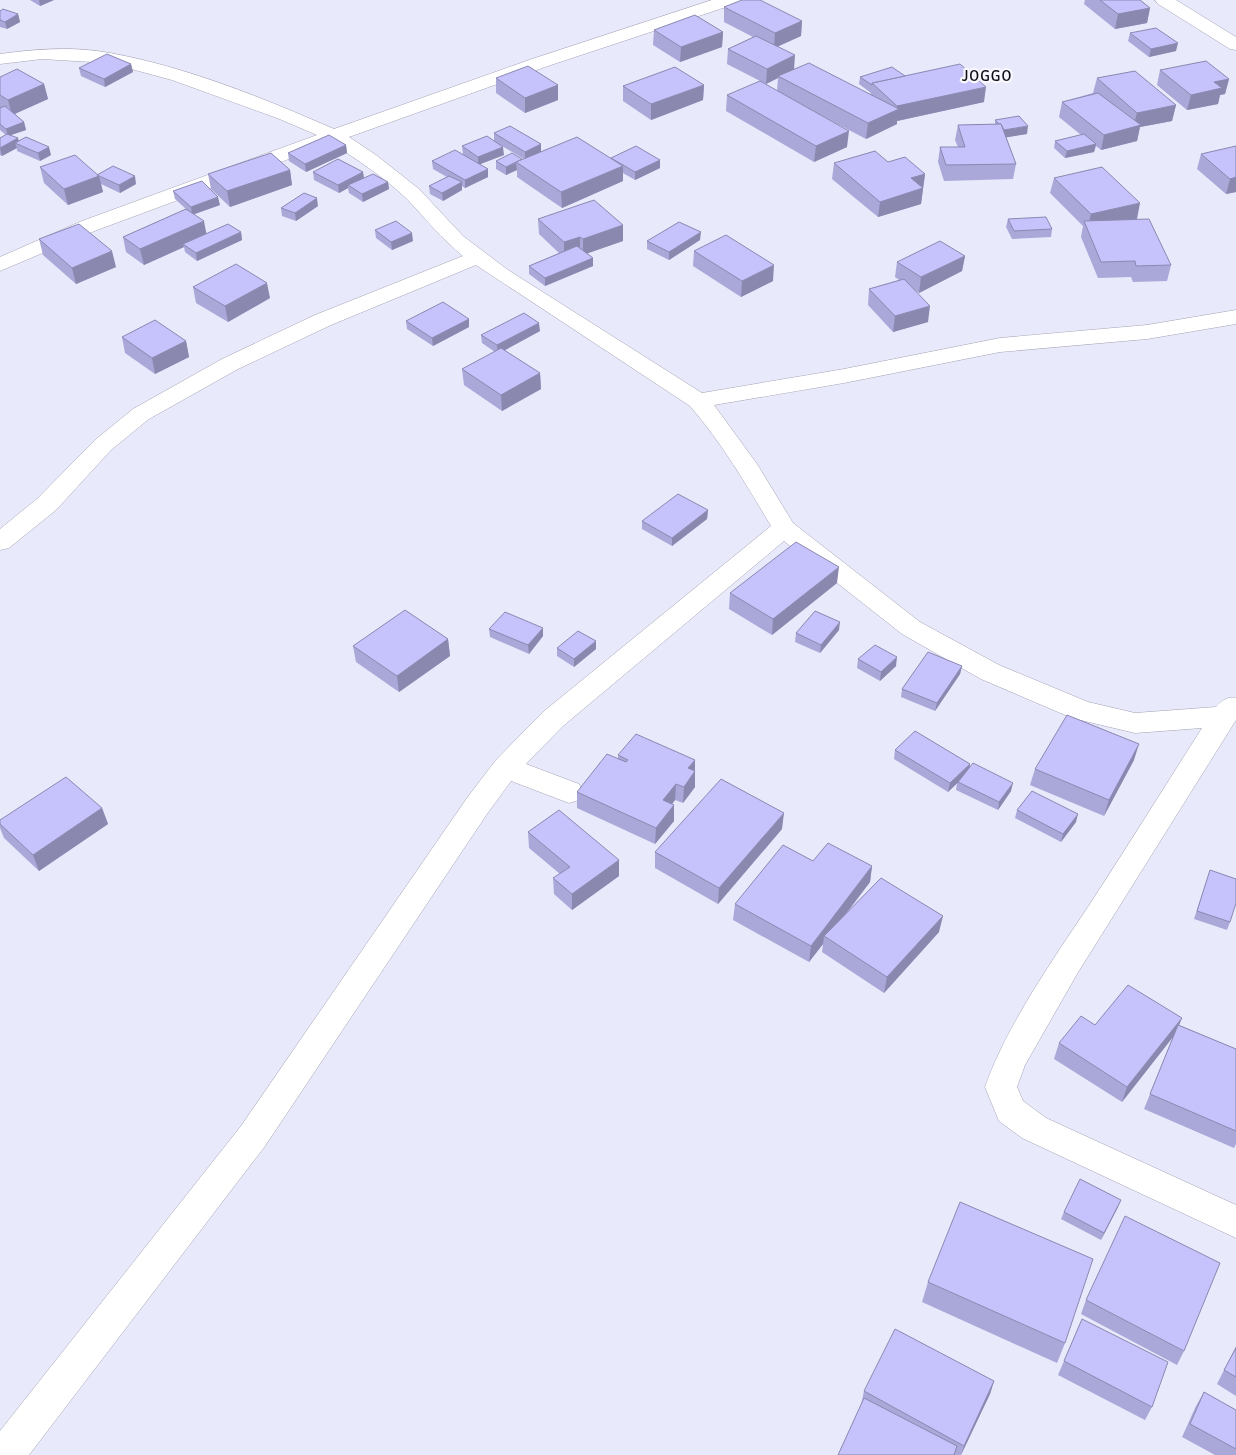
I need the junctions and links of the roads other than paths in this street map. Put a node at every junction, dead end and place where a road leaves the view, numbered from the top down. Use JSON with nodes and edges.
{"nodes":[{"id":1,"x":736,"y":0,"type":"edge"},
{"id":2,"x":1164,"y":0,"type":"edge"},
{"id":3,"x":1236,"y":45,"type":"edge"},
{"id":4,"x":0,"y":59,"type":"edge"},
{"id":5,"x":334,"y":136,"type":"junction"},
{"id":6,"x":478,"y":257,"type":"junction"},
{"id":7,"x":0,"y":265,"type":"edge"},
{"id":8,"x":1236,"y":317,"type":"edge"},
{"id":9,"x":698,"y":401,"type":"junction"},
{"id":10,"x":784,"y":528,"type":"junction"},
{"id":11,"x":0,"y":542,"type":"edge"},
{"id":12,"x":1230,"y":709,"type":"edge"},
{"id":13,"x":506,"y":767,"type":"junction"},
{"id":14,"x":569,"y":792,"type":"dead end"},
{"id":15,"x":1236,"y":1222,"type":"edge"},
{"id":16,"x":5,"y":1455,"type":"edge"}],
"edges":[{"from":1,"to":5,"type":"street"},
{"from":2,"to":3,"type":"street"},
{"from":4,"to":5,"type":"street"},
{"from":5,"to":6,"type":"street"},
{"from":5,"to":7,"type":"street"},
{"from":6,"to":9,"type":"street"},
{"from":6,"to":11,"type":"street"},
{"from":8,"to":9,"type":"street"},
{"from":9,"to":10,"type":"street"},
{"from":10,"to":12,"type":"street"},
{"from":10,"to":13,"type":"street"},
{"from":12,"to":15,"type":"street"},
{"from":13,"to":14,"type":"street"},
{"from":13,"to":16,"type":"street"}]}
